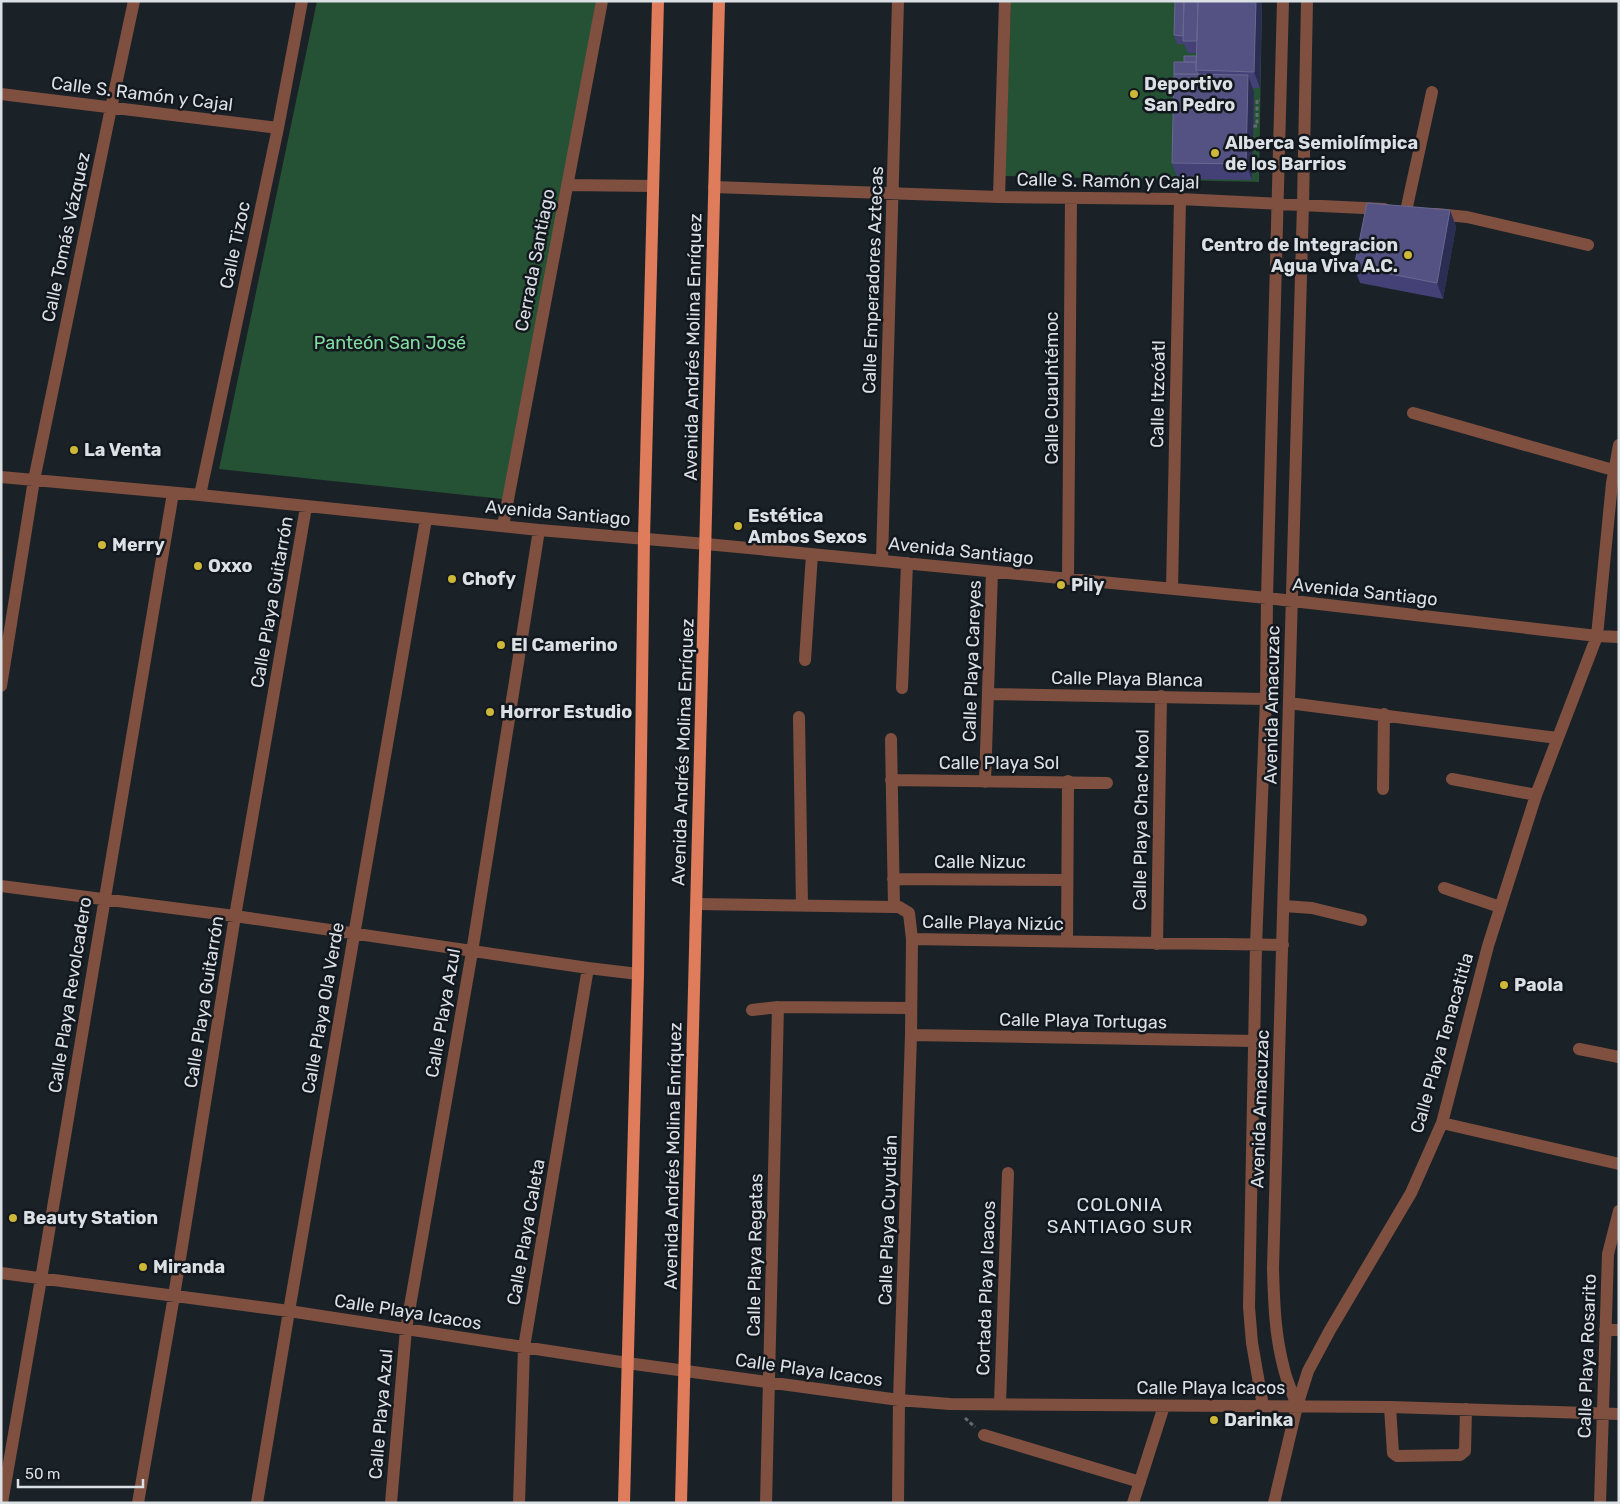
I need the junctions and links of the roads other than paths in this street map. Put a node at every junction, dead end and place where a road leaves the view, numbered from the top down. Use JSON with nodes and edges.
{"nodes":[{"id":1,"x":134,"y":1,"type":"edge"},
{"id":2,"x":302,"y":1,"type":"edge"},
{"id":3,"x":602,"y":1,"type":"edge"},
{"id":4,"x":658,"y":1,"type":"edge"},
{"id":5,"x":719,"y":1,"type":"edge"},
{"id":6,"x":898,"y":1,"type":"edge"},
{"id":7,"x":1005,"y":1,"type":"edge"},
{"id":8,"x":1283,"y":1,"type":"edge"},
{"id":9,"x":1307,"y":1,"type":"edge"},
{"id":10,"x":1432,"y":92,"type":"dead end"},
{"id":11,"x":1,"y":94,"type":"edge"},
{"id":12,"x":111,"y":108,"type":"junction"},
{"id":13,"x":278,"y":128,"type":"junction"},
{"id":14,"x":566,"y":185,"type":"junction"},
{"id":15,"x":652,"y":186,"type":"junction"},
{"id":16,"x":714,"y":188,"type":"junction"},
{"id":17,"x":893,"y":193,"type":"junction"},
{"id":18,"x":999,"y":197,"type":"junction"},
{"id":19,"x":1071,"y":198,"type":"junction"},
{"id":20,"x":1180,"y":199,"type":"junction"},
{"id":21,"x":1278,"y":204,"type":"junction"},
{"id":22,"x":1304,"y":204,"type":"junction"},
{"id":23,"x":1415,"y":212,"type":"junction"},
{"id":24,"x":1588,"y":245,"type":"dead end"},
{"id":25,"x":1414,"y":413,"type":"dead end"},
{"id":26,"x":1619,"y":446,"type":"edge"},
{"id":27,"x":1,"y":477,"type":"edge"},
{"id":28,"x":1614,"y":479,"type":"edge"},
{"id":29,"x":34,"y":480,"type":"junction"},
{"id":30,"x":173,"y":493,"type":"junction"},
{"id":31,"x":200,"y":495,"type":"junction"},
{"id":32,"x":306,"y":507,"type":"junction"},
{"id":33,"x":426,"y":519,"type":"junction"},
{"id":34,"x":503,"y":526,"type":"junction"},
{"id":35,"x":539,"y":530,"type":"junction"},
{"id":36,"x":644,"y":538,"type":"junction"},
{"id":37,"x":706,"y":544,"type":"junction"},
{"id":38,"x":812,"y":554,"type":"junction"},
{"id":39,"x":882,"y":560,"type":"junction"},
{"id":40,"x":907,"y":563,"type":"junction"},
{"id":41,"x":992,"y":572,"type":"junction"},
{"id":42,"x":1068,"y":579,"type":"junction"},
{"id":43,"x":1172,"y":589,"type":"junction"},
{"id":44,"x":1267,"y":598,"type":"junction"},
{"id":45,"x":1292,"y":601,"type":"junction"},
{"id":46,"x":1597,"y":636,"type":"junction"},
{"id":47,"x":1619,"y":637,"type":"edge"},
{"id":48,"x":806,"y":660,"type":"dead end"},
{"id":49,"x":1,"y":686,"type":"edge"},
{"id":50,"x":902,"y":688,"type":"dead end"},
{"id":51,"x":988,"y":694,"type":"junction"},
{"id":52,"x":1161,"y":696,"type":"junction"},
{"id":53,"x":1266,"y":699,"type":"junction"},
{"id":54,"x":1289,"y":703,"type":"junction"},
{"id":55,"x":1384,"y":714,"type":"junction"},
{"id":56,"x":799,"y":717,"type":"dead end"},
{"id":57,"x":1557,"y":738,"type":"junction"},
{"id":58,"x":891,"y":739,"type":"dead end"},
{"id":59,"x":1452,"y":779,"type":"dead end"},
{"id":60,"x":892,"y":780,"type":"junction"},
{"id":61,"x":1068,"y":781,"type":"junction"},
{"id":62,"x":985,"y":782,"type":"junction"},
{"id":63,"x":1107,"y":783,"type":"dead end"},
{"id":64,"x":1383,"y":789,"type":"dead end"},
{"id":65,"x":1536,"y":795,"type":"junction"},
{"id":66,"x":893,"y":879,"type":"junction"},
{"id":67,"x":1067,"y":880,"type":"junction"},
{"id":68,"x":1,"y":886,"type":"edge"},
{"id":69,"x":1444,"y":888,"type":"dead end"},
{"id":70,"x":104,"y":899,"type":"junction"},
{"id":71,"x":696,"y":904,"type":"junction"},
{"id":72,"x":802,"y":906,"type":"junction"},
{"id":73,"x":1284,"y":906,"type":"junction"},
{"id":74,"x":894,"y":907,"type":"junction"},
{"id":75,"x":1500,"y":907,"type":"junction"},
{"id":76,"x":236,"y":916,"type":"junction"},
{"id":77,"x":1361,"y":920,"type":"dead end"},
{"id":78,"x":354,"y":935,"type":"junction"},
{"id":79,"x":912,"y":939,"type":"junction"},
{"id":80,"x":1067,"y":942,"type":"junction"},
{"id":81,"x":1157,"y":944,"type":"junction"},
{"id":82,"x":1256,"y":945,"type":"junction"},
{"id":83,"x":1283,"y":945,"type":"junction"},
{"id":84,"x":472,"y":952,"type":"junction"},
{"id":85,"x":588,"y":968,"type":"junction"},
{"id":86,"x":638,"y":974,"type":"junction"},
{"id":87,"x":778,"y":1007,"type":"junction"},
{"id":88,"x":911,"y":1008,"type":"junction"},
{"id":89,"x":752,"y":1010,"type":"dead end"},
{"id":90,"x":911,"y":1035,"type":"junction"},
{"id":91,"x":1255,"y":1041,"type":"junction"},
{"id":92,"x":1579,"y":1049,"type":"dead end"},
{"id":93,"x":1619,"y":1057,"type":"edge"},
{"id":94,"x":1442,"y":1123,"type":"junction"},
{"id":95,"x":1619,"y":1164,"type":"edge"},
{"id":96,"x":1008,"y":1173,"type":"dead end"},
{"id":97,"x":1619,"y":1211,"type":"edge"},
{"id":98,"x":1,"y":1273,"type":"edge"},
{"id":99,"x":41,"y":1279,"type":"junction"},
{"id":100,"x":174,"y":1296,"type":"junction"},
{"id":101,"x":288,"y":1311,"type":"junction"},
{"id":102,"x":406,"y":1329,"type":"junction"},
{"id":103,"x":1606,"y":1330,"type":"junction"},
{"id":104,"x":1619,"y":1330,"type":"edge"},
{"id":105,"x":524,"y":1347,"type":"junction"},
{"id":106,"x":627,"y":1363,"type":"junction"},
{"id":107,"x":685,"y":1371,"type":"junction"},
{"id":108,"x":769,"y":1382,"type":"junction"},
{"id":109,"x":899,"y":1400,"type":"junction"},
{"id":110,"x":1000,"y":1404,"type":"junction"},
{"id":111,"x":1164,"y":1406,"type":"junction"},
{"id":112,"x":1263,"y":1406,"type":"junction"},
{"id":113,"x":1297,"y":1406,"type":"junction"},
{"id":114,"x":1390,"y":1407,"type":"junction"},
{"id":115,"x":1466,"y":1409,"type":"junction"},
{"id":116,"x":1603,"y":1414,"type":"junction"},
{"id":117,"x":1619,"y":1414,"type":"edge"},
{"id":118,"x":984,"y":1435,"type":"dead end"},
{"id":119,"x":1140,"y":1482,"type":"junction"},
{"id":120,"x":2,"y":1503,"type":"edge"},
{"id":121,"x":138,"y":1503,"type":"edge"},
{"id":122,"x":257,"y":1503,"type":"edge"},
{"id":123,"x":391,"y":1503,"type":"edge"},
{"id":124,"x":519,"y":1503,"type":"edge"},
{"id":125,"x":624,"y":1503,"type":"edge"},
{"id":126,"x":681,"y":1503,"type":"edge"},
{"id":127,"x":766,"y":1503,"type":"edge"},
{"id":128,"x":898,"y":1503,"type":"edge"},
{"id":129,"x":1133,"y":1503,"type":"edge"},
{"id":130,"x":1274,"y":1503,"type":"edge"},
{"id":131,"x":1600,"y":1503,"type":"edge"}],
"edges":[{"from":1,"to":12,"type":"street","name":"Calle Tomás Vázquez"},
{"from":2,"to":13,"type":"street","name":"Calle Tizoc"},
{"from":3,"to":14,"type":"street","name":"Cerrada Santiago"},
{"from":4,"to":15,"type":"main road"},
{"from":5,"to":16,"type":"main road","name":"Avenida Andrés Molina Enríquez"},
{"from":6,"to":17,"type":"street","name":"Calle Emperadores Aztecas"},
{"from":7,"to":18,"type":"street"},
{"from":8,"to":21,"type":"street","name":"Avenida Amacuzac"},
{"from":9,"to":22,"type":"street","name":"Avenida Amacuzac"},
{"from":10,"to":23,"type":"street"},
{"from":11,"to":12,"type":"street","name":"Calle S. Ramón y Cajal"},
{"from":12,"to":13,"type":"street","name":"Calle S. Ramón y Cajal"},
{"from":12,"to":29,"type":"street","name":"Calle Tomás Vázquez"},
{"from":13,"to":31,"type":"street","name":"Calle Tizoc"},
{"from":14,"to":15,"type":"street"},
{"from":14,"to":34,"type":"street","name":"Cerrada Santiago"},
{"from":15,"to":36,"type":"main road"},
{"from":16,"to":17,"type":"street","name":"Calle S. Ramón y Cajal"},
{"from":16,"to":37,"type":"main road","name":"Avenida Andrés Molina Enríquez"},
{"from":17,"to":18,"type":"street","name":"Calle S. Ramón y Cajal"},
{"from":17,"to":39,"type":"street","name":"Calle Emperadores Aztecas"},
{"from":18,"to":19,"type":"street","name":"Calle S. Ramón y Cajal"},
{"from":19,"to":20,"type":"street","name":"Calle S. Ramón y Cajal"},
{"from":19,"to":42,"type":"street","name":"Calle Cuauhtémoc"},
{"from":20,"to":21,"type":"street","name":"Calle S. Ramón y Cajal"},
{"from":20,"to":43,"type":"street","name":"Calle Itzcóatl"},
{"from":21,"to":22,"type":"street","name":"Calle S. Ramón y Cajal"},
{"from":21,"to":44,"type":"street","name":"Avenida Amacuzac"},
{"from":22,"to":23,"type":"street","name":"Calle S. Ramón y Cajal"},
{"from":22,"to":45,"type":"street","name":"Avenida Amacuzac"},
{"from":23,"to":24,"type":"street","name":"Calle S. Ramón y Cajal"},
{"from":25,"to":28,"type":"street"},
{"from":26,"to":28,"type":"street","name":"Calle Playa Tenacatitla"},
{"from":27,"to":29,"type":"street","name":"Avenida Santiago"},
{"from":28,"to":46,"type":"street","name":"Calle Playa Tenacatitla"},
{"from":29,"to":30,"type":"street","name":"Avenida Santiago"},
{"from":29,"to":49,"type":"street","name":"Calle Tomás Vázquez"},
{"from":30,"to":31,"type":"street","name":"Avenida Santiago"},
{"from":30,"to":70,"type":"street","name":"Calle Playa Revolcadero"},
{"from":31,"to":32,"type":"street","name":"Avenida Santiago"},
{"from":32,"to":33,"type":"street","name":"Avenida Santiago"},
{"from":32,"to":76,"type":"street","name":"Calle Playa Guitarrón"},
{"from":33,"to":34,"type":"street","name":"Avenida Santiago"},
{"from":33,"to":78,"type":"street","name":"Calle Playa Ola Verde"},
{"from":34,"to":35,"type":"street","name":"Avenida Santiago"},
{"from":35,"to":36,"type":"street","name":"Avenida Santiago"},
{"from":35,"to":84,"type":"street","name":"Calle Playa Azul"},
{"from":36,"to":37,"type":"street","name":"Avenida Santiago"},
{"from":36,"to":86,"type":"main road"},
{"from":37,"to":38,"type":"street","name":"Avenida Santiago"},
{"from":37,"to":71,"type":"main road","name":"Avenida Andrés Molina Enríquez"},
{"from":38,"to":39,"type":"street","name":"Avenida Santiago"},
{"from":38,"to":48,"type":"street"},
{"from":39,"to":40,"type":"street","name":"Avenida Santiago"},
{"from":40,"to":41,"type":"street","name":"Avenida Santiago"},
{"from":40,"to":50,"type":"street"},
{"from":41,"to":42,"type":"street","name":"Avenida Santiago"},
{"from":41,"to":51,"type":"street","name":"Calle Playa Careyes"},
{"from":42,"to":43,"type":"street","name":"Avenida Santiago"},
{"from":43,"to":44,"type":"street","name":"Avenida Santiago"},
{"from":44,"to":45,"type":"street","name":"Avenida Santiago"},
{"from":44,"to":53,"type":"street","name":"Avenida Amacuzac"},
{"from":45,"to":46,"type":"street","name":"Avenida Santiago"},
{"from":45,"to":54,"type":"street","name":"Avenida Amacuzac"},
{"from":46,"to":47,"type":"street","name":"Avenida Santiago"},
{"from":46,"to":57,"type":"street","name":"Calle Playa Tenacatitla"},
{"from":51,"to":52,"type":"street","name":"Calle Playa Blanca"},
{"from":51,"to":62,"type":"street","name":"Calle Playa Careyes"},
{"from":52,"to":53,"type":"street","name":"Calle Playa Blanca"},
{"from":52,"to":81,"type":"street","name":"Calle Playa Chac Mool"},
{"from":53,"to":82,"type":"street","name":"Avenida Amacuzac"},
{"from":54,"to":55,"type":"street"},
{"from":54,"to":73,"type":"street","name":"Avenida Amacuzac"},
{"from":55,"to":57,"type":"street"},
{"from":55,"to":64,"type":"street"},
{"from":56,"to":72,"type":"street"},
{"from":57,"to":65,"type":"street","name":"Calle Playa Tenacatitla"},
{"from":58,"to":60,"type":"street"},
{"from":59,"to":65,"type":"street"},
{"from":60,"to":62,"type":"street","name":"Calle Playa Sol"},
{"from":60,"to":66,"type":"street"},
{"from":61,"to":62,"type":"street","name":"Calle Playa Sol"},
{"from":61,"to":63,"type":"street","name":"Calle Playa Sol"},
{"from":61,"to":67,"type":"street"},
{"from":65,"to":75,"type":"street","name":"Calle Playa Tenacatitla"},
{"from":66,"to":67,"type":"street","name":"Calle Nizuc"},
{"from":66,"to":74,"type":"street"},
{"from":67,"to":80,"type":"street"},
{"from":68,"to":70,"type":"street"},
{"from":69,"to":75,"type":"street"},
{"from":70,"to":76,"type":"street"},
{"from":70,"to":99,"type":"street","name":"Calle Playa Revolcadero"},
{"from":71,"to":72,"type":"street"},
{"from":71,"to":107,"type":"main road","name":"Avenida Andrés Molina Enríquez"},
{"from":72,"to":74,"type":"street"},
{"from":73,"to":77,"type":"street"},
{"from":73,"to":83,"type":"street","name":"Avenida Amacuzac"},
{"from":74,"to":79,"type":"street","name":"Calle Playa Nizúc"},
{"from":75,"to":94,"type":"street","name":"Calle Playa Tenacatitla"},
{"from":76,"to":78,"type":"street"},
{"from":76,"to":100,"type":"street","name":"Calle Playa Guitarrón"},
{"from":78,"to":84,"type":"street"},
{"from":78,"to":101,"type":"street","name":"Calle Playa Ola Verde"},
{"from":79,"to":80,"type":"street","name":"Calle Playa Nizúc"},
{"from":79,"to":88,"type":"street","name":"Calle Playa Cuyutlán"},
{"from":80,"to":81,"type":"street","name":"Calle Playa Nizúc"},
{"from":81,"to":82,"type":"street","name":"Calle Playa Nizúc"},
{"from":82,"to":83,"type":"street","name":"Calle Playa Nizúc"},
{"from":82,"to":91,"type":"street","name":"Avenida Amacuzac"},
{"from":83,"to":113,"type":"street","name":"Avenida Amacuzac"},
{"from":84,"to":85,"type":"street"},
{"from":84,"to":102,"type":"street","name":"Calle Playa Azul"},
{"from":85,"to":86,"type":"street"},
{"from":85,"to":105,"type":"street","name":"Calle Playa Caleta"},
{"from":86,"to":106,"type":"main road"},
{"from":87,"to":88,"type":"street"},
{"from":87,"to":89,"type":"street"},
{"from":87,"to":108,"type":"street","name":"Calle Playa Regatas"},
{"from":88,"to":90,"type":"street","name":"Calle Playa Cuyutlán"},
{"from":90,"to":91,"type":"street","name":"Calle Playa Tortugas"},
{"from":90,"to":109,"type":"street","name":"Calle Playa Cuyutlán"},
{"from":91,"to":112,"type":"street","name":"Avenida Amacuzac"},
{"from":92,"to":93,"type":"street"},
{"from":94,"to":95,"type":"street"},
{"from":94,"to":113,"type":"street","name":"Calle Playa Tenacatitla"},
{"from":96,"to":110,"type":"street","name":"Cortada Playa Icacos"},
{"from":97,"to":103,"type":"street","name":"Calle Playa Rosarito"},
{"from":98,"to":99,"type":"street","name":"Calle Playa Icacos"},
{"from":99,"to":100,"type":"street","name":"Calle Playa Icacos"},
{"from":99,"to":120,"type":"street","name":"Calle Playa Revolcadero"},
{"from":100,"to":101,"type":"street","name":"Calle Playa Icacos"},
{"from":100,"to":121,"type":"street","name":"Calle Playa Guitarrón"},
{"from":101,"to":102,"type":"street","name":"Calle Playa Icacos"},
{"from":101,"to":122,"type":"street","name":"Calle Playa Ola Verde"},
{"from":102,"to":105,"type":"street","name":"Calle Playa Icacos"},
{"from":102,"to":123,"type":"street","name":"Calle Playa Azul"},
{"from":103,"to":104,"type":"street"},
{"from":103,"to":116,"type":"street","name":"Calle Playa Rosarito"},
{"from":105,"to":106,"type":"street","name":"Calle Playa Icacos"},
{"from":105,"to":124,"type":"street","name":"Calle Playa Caleta"},
{"from":106,"to":107,"type":"street","name":"Calle Playa Icacos"},
{"from":106,"to":125,"type":"main road"},
{"from":107,"to":108,"type":"street","name":"Calle Playa Icacos"},
{"from":107,"to":126,"type":"main road","name":"Avenida Andrés Molina Enríquez"},
{"from":108,"to":109,"type":"street","name":"Calle Playa Icacos"},
{"from":108,"to":127,"type":"street","name":"Calle Playa Regatas"},
{"from":109,"to":110,"type":"street","name":"Calle Playa Icacos"},
{"from":109,"to":128,"type":"street","name":"Calle Playa Cuyutlán"},
{"from":110,"to":111,"type":"street","name":"Calle Playa Icacos"},
{"from":111,"to":112,"type":"street","name":"Calle Playa Icacos"},
{"from":111,"to":119,"type":"street"},
{"from":112,"to":113,"type":"street","name":"Calle Playa Icacos"},
{"from":113,"to":114,"type":"street","name":"Calle Playa Icacos"},
{"from":113,"to":130,"type":"street","name":"Calle Playa Tenacatitla"},
{"from":114,"to":115,"type":"street","name":"Calle Playa Icacos"},
{"from":114,"to":115,"type":"street"},
{"from":115,"to":116,"type":"street","name":"Calle Playa Icacos"},
{"from":116,"to":117,"type":"street","name":"Calle Playa Icacos"},
{"from":116,"to":131,"type":"street","name":"Calle Playa Rosarito"},
{"from":118,"to":119,"type":"street"},
{"from":119,"to":129,"type":"street"}]}
